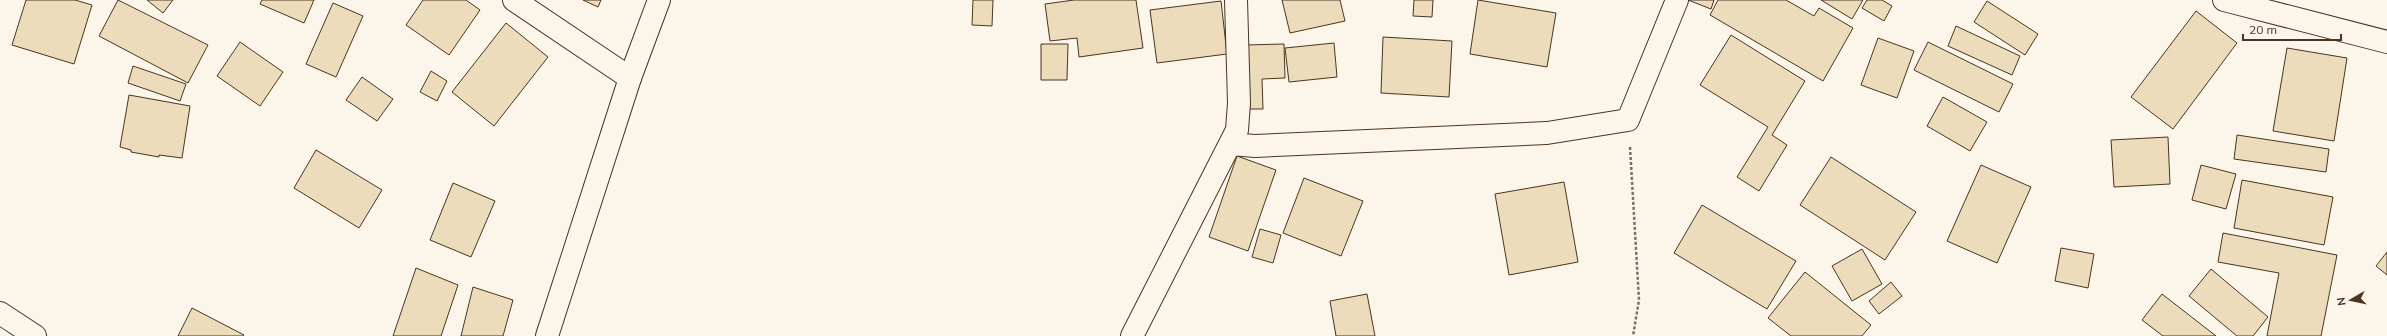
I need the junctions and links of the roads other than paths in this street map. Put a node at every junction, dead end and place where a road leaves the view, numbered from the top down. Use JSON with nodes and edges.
{"nodes":[{"id":1,"x":514,"y":0,"type":"edge"},
{"id":2,"x":659,"y":0,"type":"edge"},
{"id":3,"x":1236,"y":0,"type":"edge"},
{"id":4,"x":1677,"y":0,"type":"edge"},
{"id":5,"x":2224,"y":0,"type":"edge"},
{"id":6,"x":2387,"y":42,"type":"edge"},
{"id":7,"x":630,"y":78,"type":"junction"},
{"id":8,"x":1231,"y":144,"type":"junction"},
{"id":9,"x":0,"y":313,"type":"edge"},
{"id":10,"x":35,"y":336,"type":"edge"},
{"id":11,"x":547,"y":336,"type":"edge"},
{"id":12,"x":1132,"y":336,"type":"edge"}],
"edges":[{"from":1,"to":7,"type":"street"},
{"from":2,"to":7,"type":"street"},
{"from":3,"to":8,"type":"street"},
{"from":4,"to":8,"type":"street"},
{"from":5,"to":6,"type":"street"},
{"from":7,"to":11,"type":"street"},
{"from":8,"to":12,"type":"street"},
{"from":9,"to":10,"type":"street"}]}
